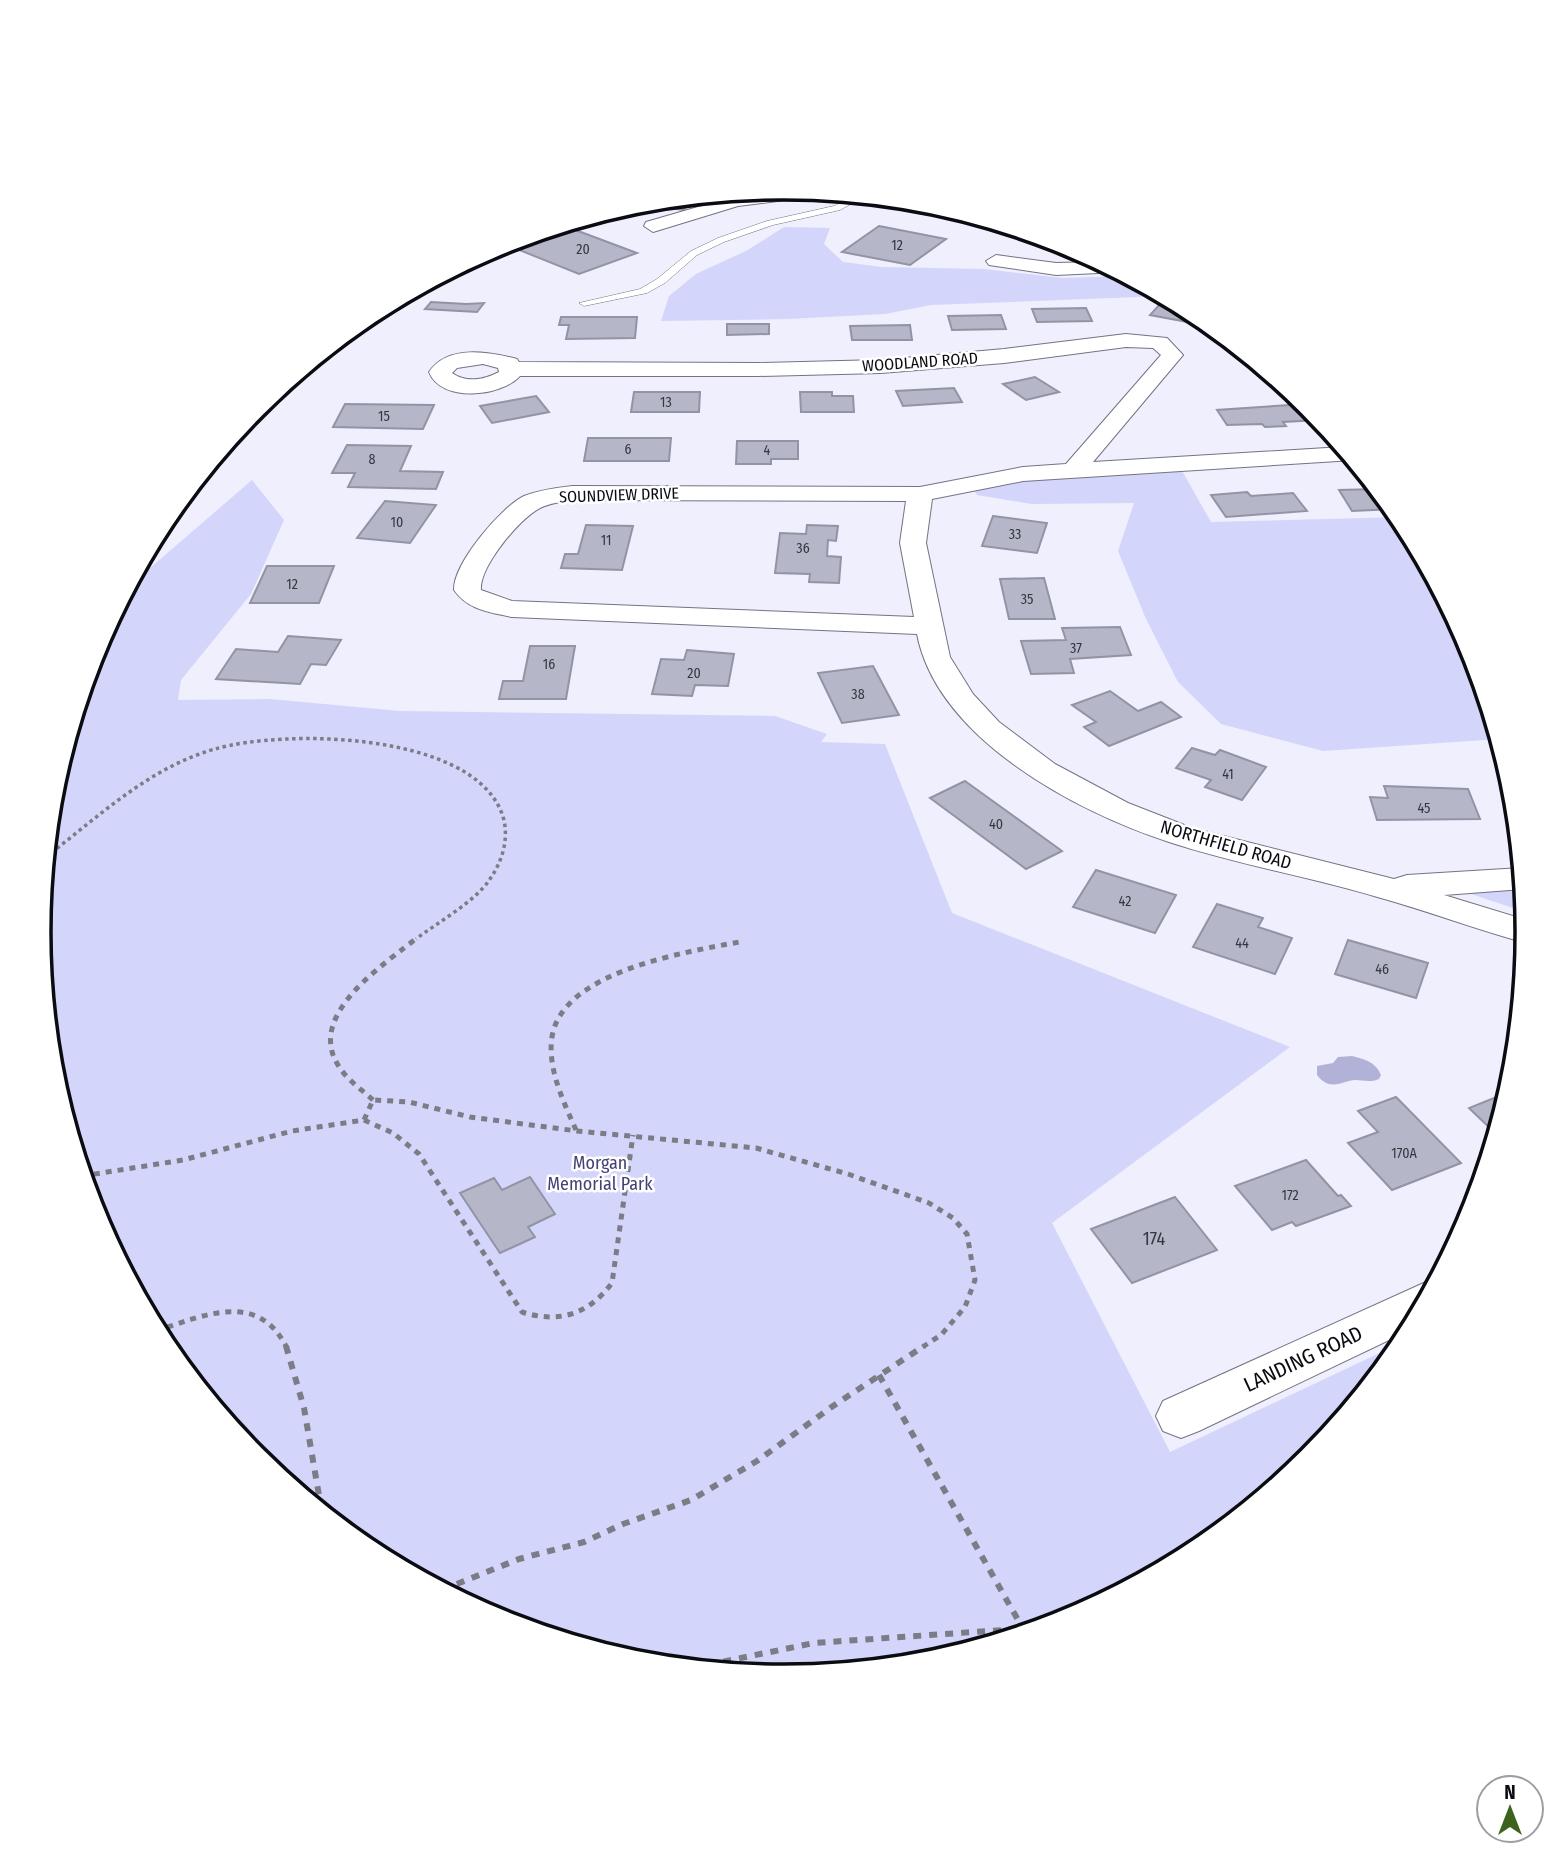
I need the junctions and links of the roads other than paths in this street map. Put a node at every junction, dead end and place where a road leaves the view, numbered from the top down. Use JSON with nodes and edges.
{"nodes":[{"id":1,"x":731,"y":202,"type":"edge"},
{"id":2,"x":845,"y":203,"type":"edge"},
{"id":3,"x":653,"y":226,"type":"dead end"},
{"id":4,"x":996,"y":261,"type":"dead end"},
{"id":5,"x":1090,"y":268,"type":"edge"},
{"id":6,"x":584,"y":303,"type":"dead end"},
{"id":7,"x":511,"y":369,"type":"dead end"},
{"id":8,"x":1338,"y":455,"type":"edge"},
{"id":9,"x":1074,"y":470,"type":"junction"},
{"id":10,"x":920,"y":494,"type":"junction"},
{"id":11,"x":927,"y":625,"type":"junction"},
{"id":12,"x":1513,"y":879,"type":"edge"},
{"id":13,"x":1386,"y":888,"type":"junction"},
{"id":14,"x":1515,"y":928,"type":"edge"},
{"id":15,"x":1411,"y":1308,"type":"edge"},
{"id":16,"x":1181,"y":1416,"type":"dead end"}],
"edges":[{"from":1,"to":3,"type":"street"},
{"from":2,"to":6,"type":"lane"},
{"from":4,"to":5,"type":"street"},
{"from":7,"to":9,"type":"street","name":"WOODLAND ROAD"},
{"from":8,"to":9,"type":"street"},
{"from":9,"to":10,"type":"street","name":"SOUNDVIEW DRIVE"},
{"from":10,"to":11,"type":"street","name":"NORTHFIELD ROAD"},
{"from":10,"to":11,"type":"street","name":"SOUNDVIEW DRIVE"},
{"from":11,"to":13,"type":"street","name":"NORTHFIELD ROAD"},
{"from":12,"to":13,"type":"street"},
{"from":13,"to":14,"type":"street","name":"NORTHFIELD ROAD"},
{"from":15,"to":16,"type":"street","name":"LANDING ROAD"}]}
